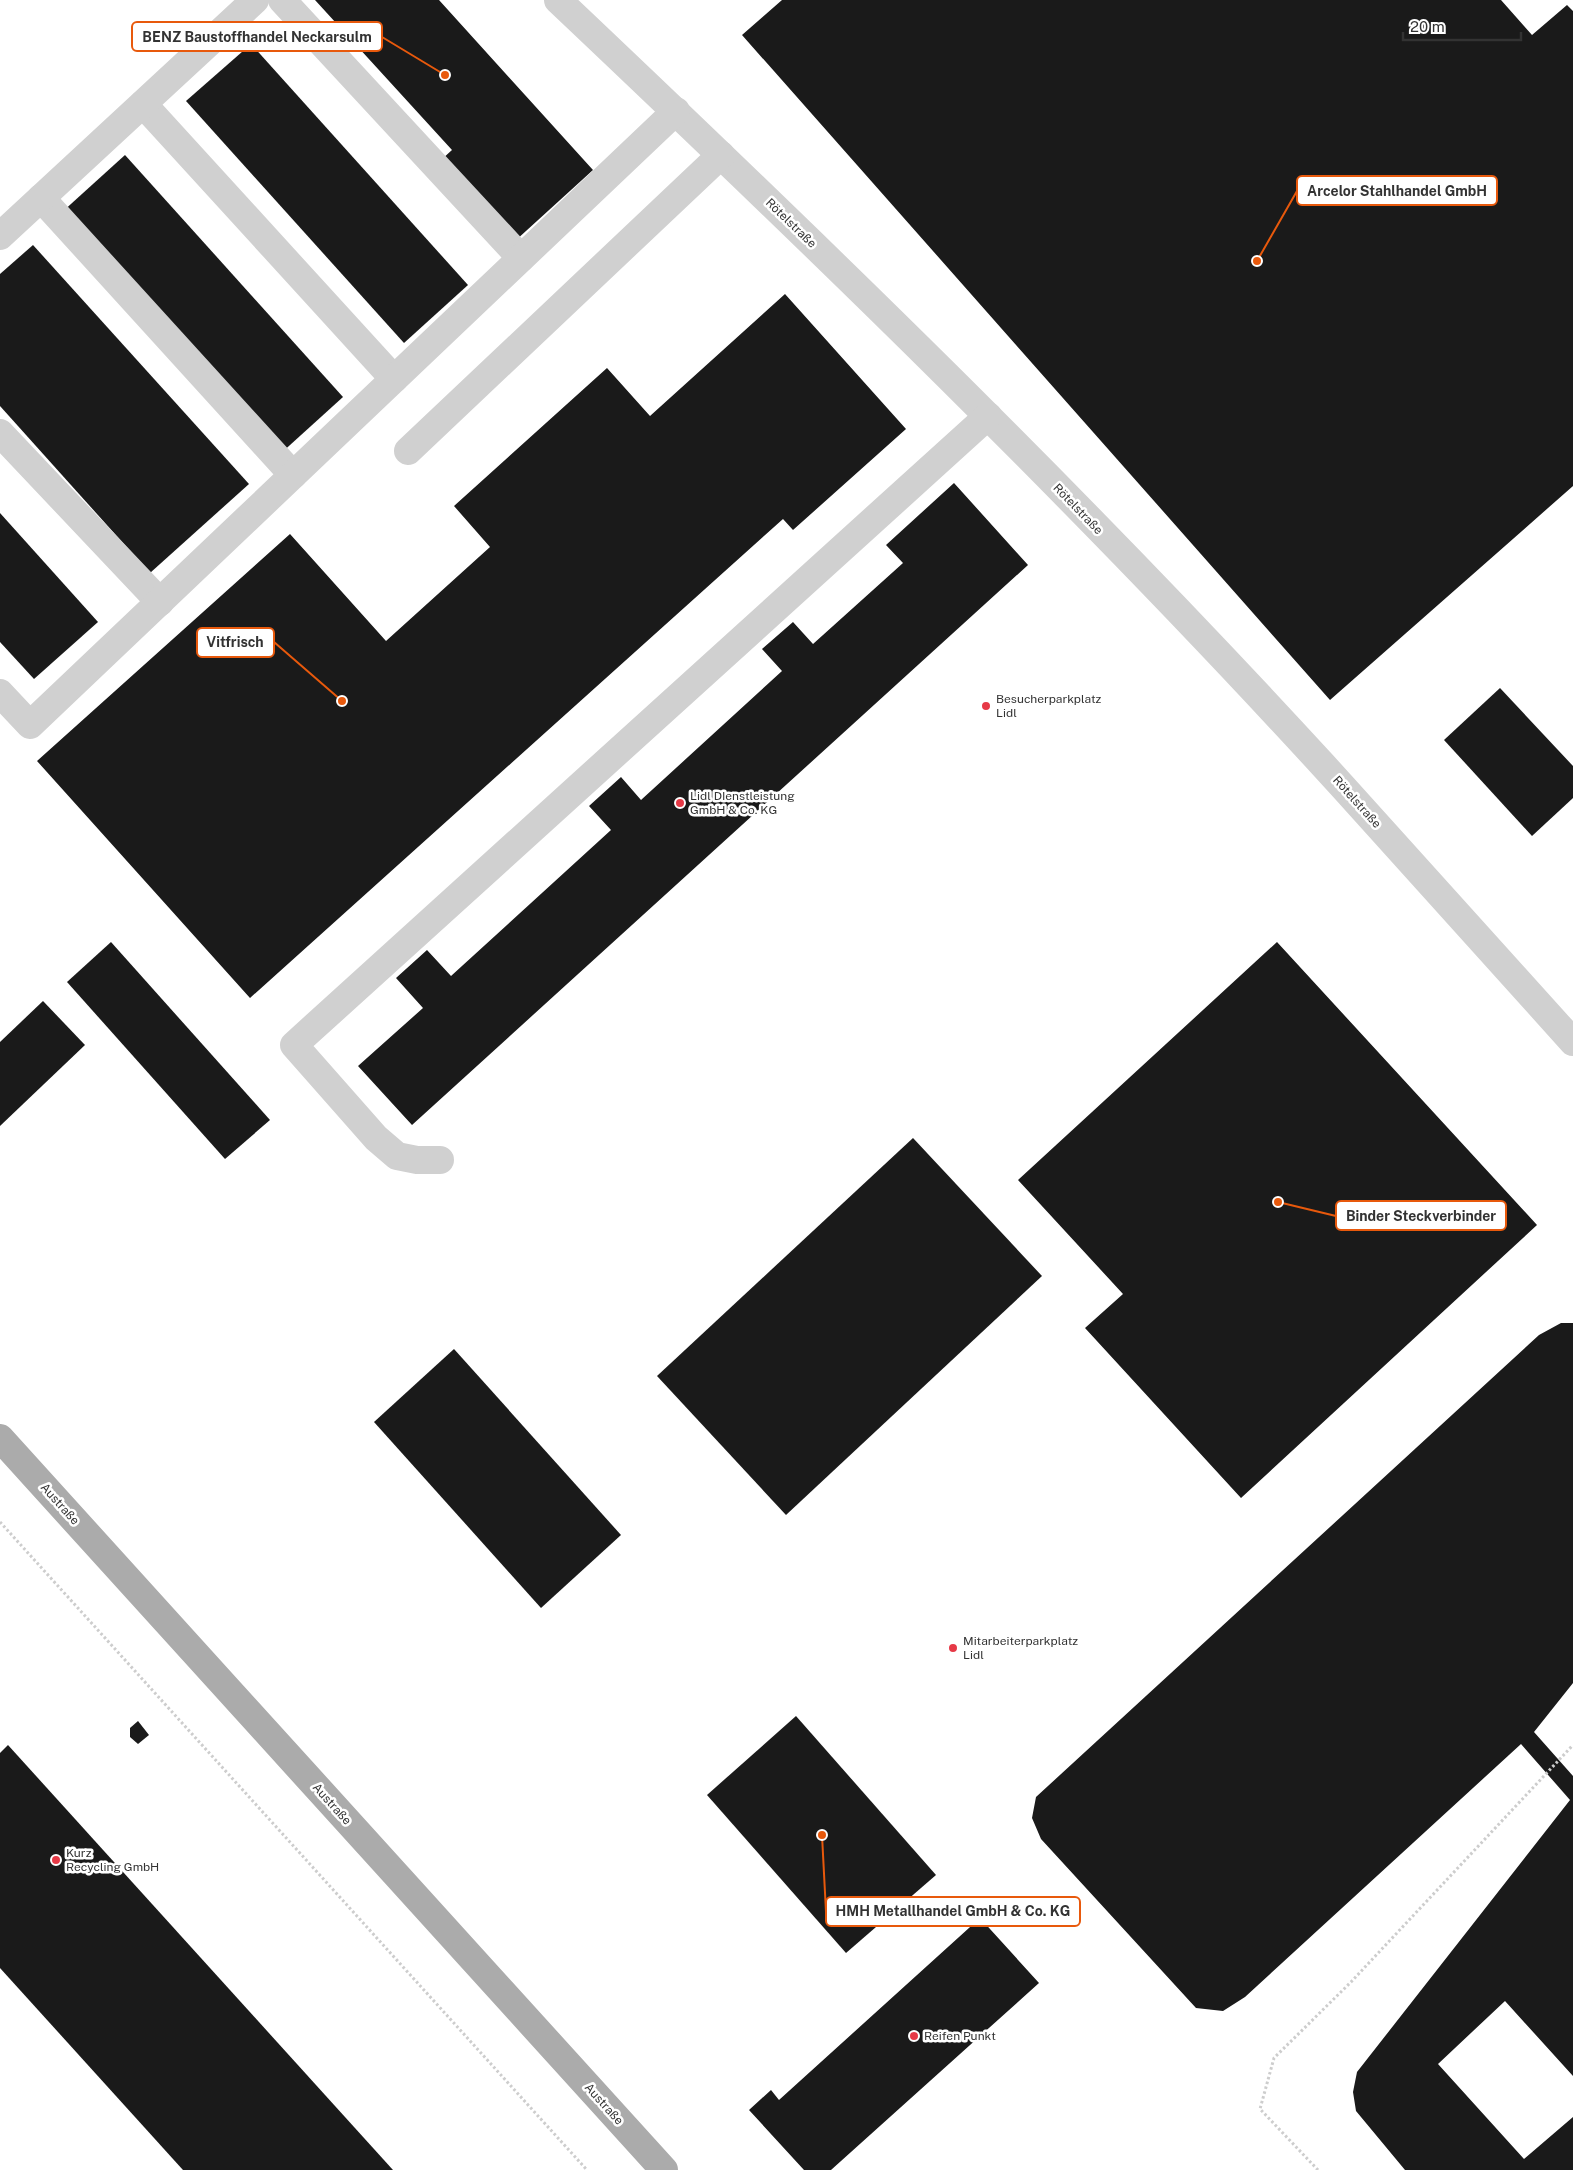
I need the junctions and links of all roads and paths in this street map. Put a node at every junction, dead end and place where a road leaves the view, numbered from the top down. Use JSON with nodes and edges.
{"nodes":[{"id":1,"x":255,"y":0,"type":"edge"},
{"id":2,"x":282,"y":0,"type":"edge"},
{"id":3,"x":558,"y":0,"type":"edge"},
{"id":4,"x":142,"y":104,"type":"junction"},
{"id":5,"x":676,"y":111,"type":"junction"},
{"id":6,"x":721,"y":155,"type":"junction"},
{"id":7,"x":41,"y":198,"type":"junction"},
{"id":8,"x":0,"y":236,"type":"edge"},
{"id":9,"x":521,"y":258,"type":"junction"},
{"id":10,"x":394,"y":379,"type":"junction"},
{"id":11,"x":988,"y":416,"type":"junction"},
{"id":12,"x":0,"y":433,"type":"edge"},
{"id":13,"x":408,"y":450,"type":"dead end"},
{"id":14,"x":293,"y":475,"type":"junction"},
{"id":15,"x":160,"y":602,"type":"junction"},
{"id":16,"x":0,"y":693,"type":"edge"},
{"id":17,"x":1573,"y":1042,"type":"edge"},
{"id":18,"x":440,"y":1160,"type":"dead end"},
{"id":19,"x":0,"y":1438,"type":"edge"},
{"id":20,"x":0,"y":1522,"type":"edge"},
{"id":21,"x":1573,"y":1745,"type":"edge"},
{"id":22,"x":587,"y":2170,"type":"edge"},
{"id":23,"x":664,"y":2170,"type":"edge"},
{"id":24,"x":1318,"y":2170,"type":"edge"}],
"edges":[{"from":1,"to":4,"type":"street"},
{"from":2,"to":9,"type":"street"},
{"from":3,"to":5,"type":"street","name":"Rötelstraße"},
{"from":4,"to":7,"type":"street"},
{"from":4,"to":10,"type":"street"},
{"from":5,"to":6,"type":"street","name":"Rötelstraße"},
{"from":5,"to":9,"type":"street"},
{"from":6,"to":11,"type":"street","name":"Rötelstraße"},
{"from":6,"to":13,"type":"street"},
{"from":7,"to":8,"type":"street"},
{"from":7,"to":14,"type":"street"},
{"from":9,"to":10,"type":"street"},
{"from":10,"to":14,"type":"street"},
{"from":11,"to":17,"type":"street","name":"Rötelstraße"},
{"from":11,"to":18,"type":"street"},
{"from":12,"to":15,"type":"street"},
{"from":14,"to":15,"type":"street"},
{"from":15,"to":16,"type":"street"},
{"from":19,"to":23,"type":"main road","name":"Austraße"},
{"from":20,"to":22,"type":"path"},
{"from":21,"to":24,"type":"path"}]}
